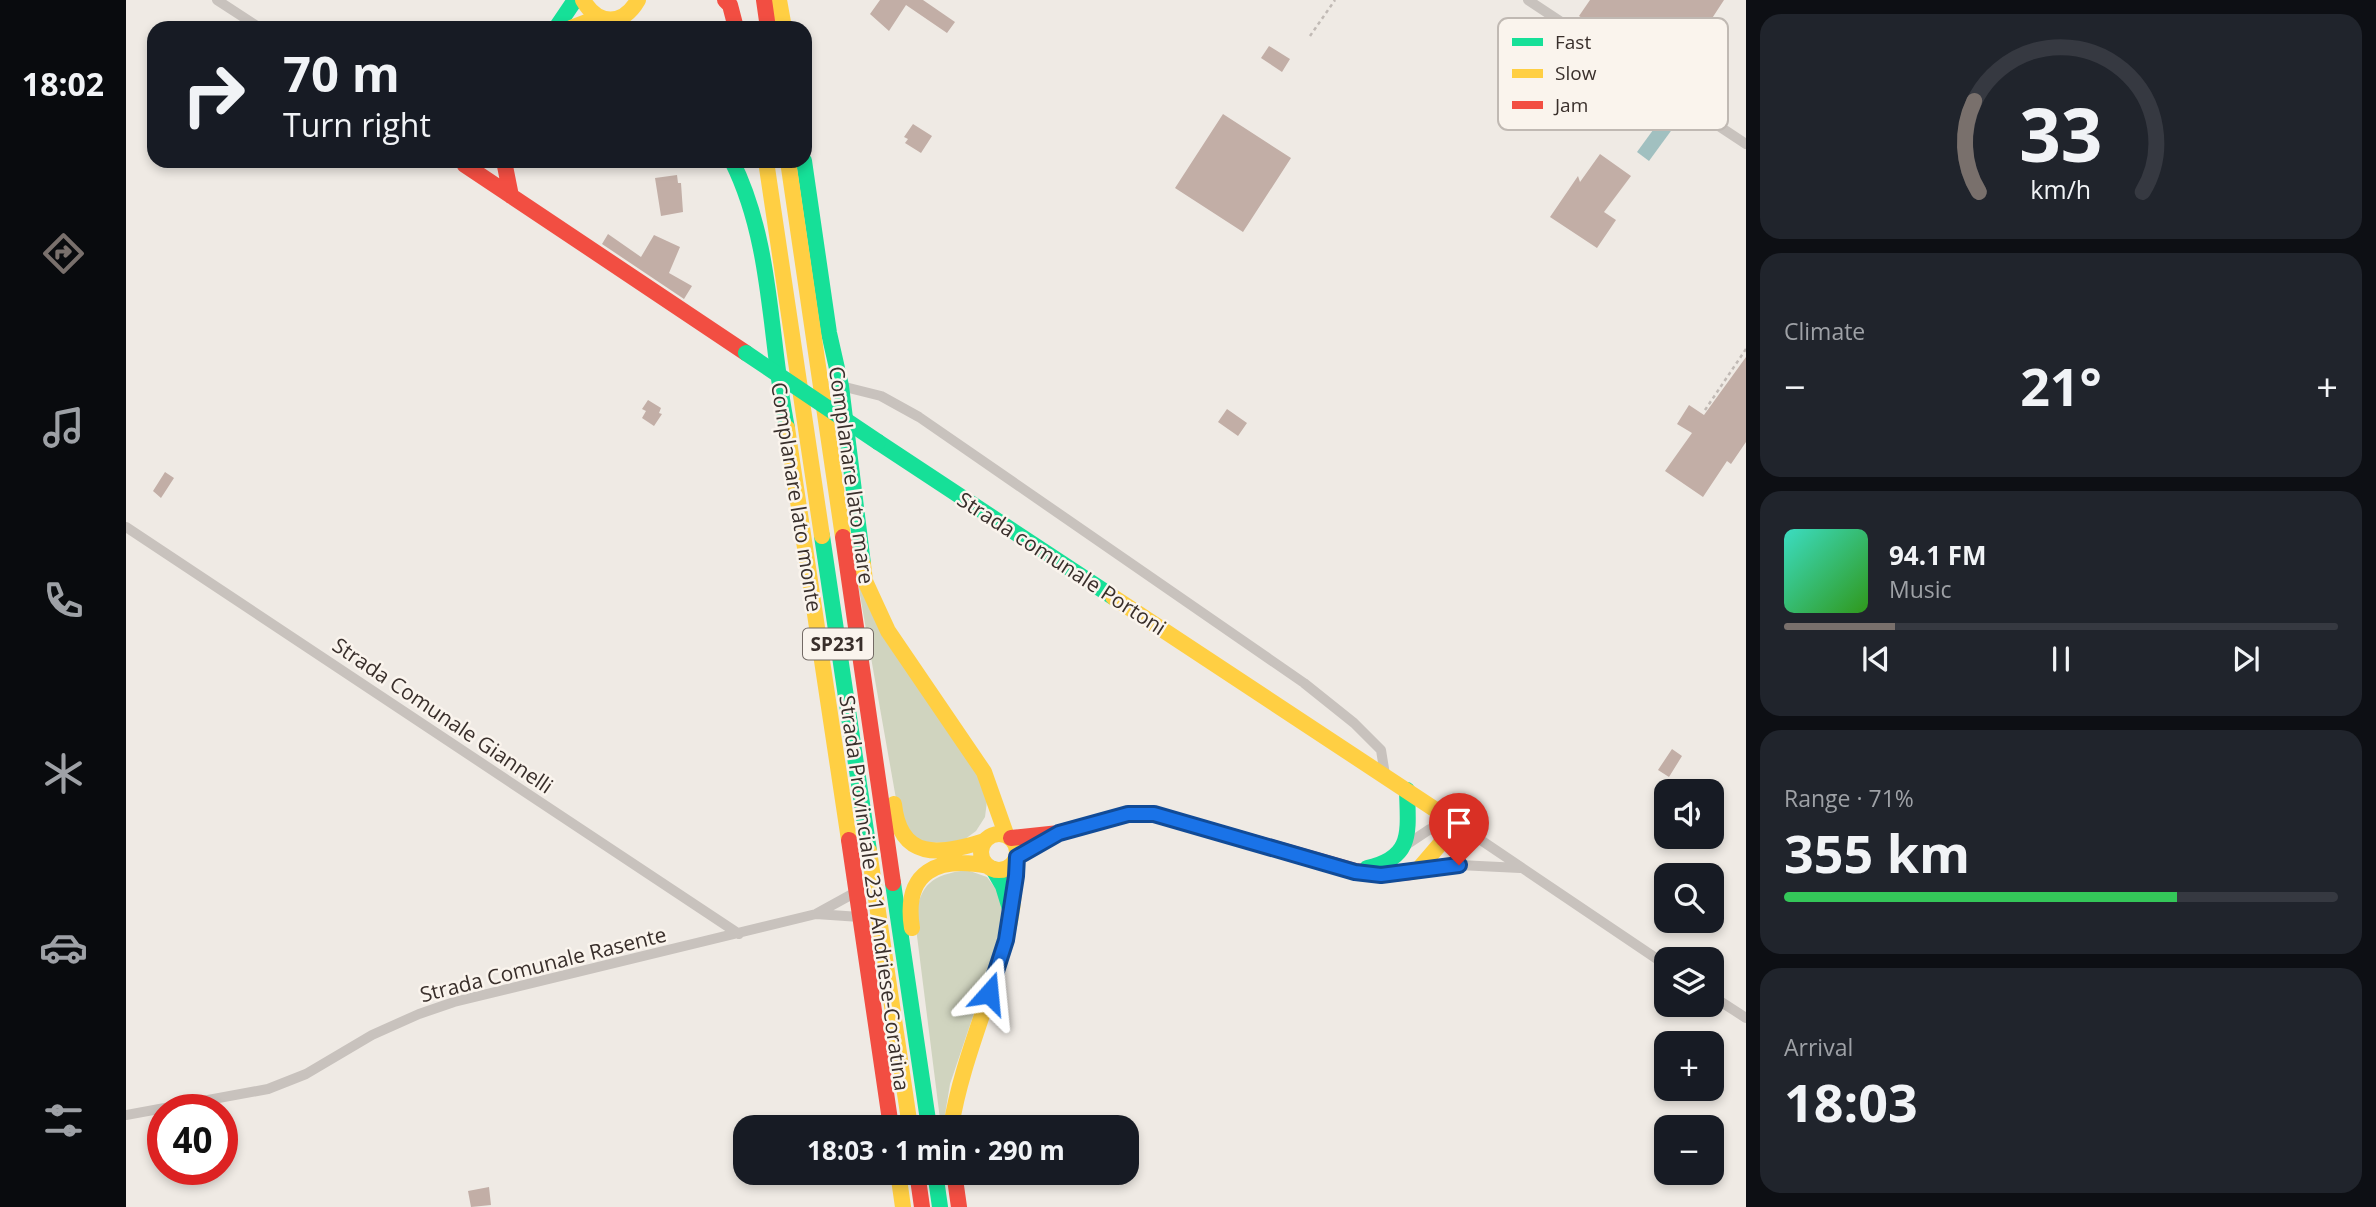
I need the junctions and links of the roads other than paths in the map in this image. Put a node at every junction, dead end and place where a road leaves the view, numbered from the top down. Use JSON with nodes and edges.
{"nodes":[{"id":1,"x":218,"y":0,"type":"edge"},
{"id":2,"x":575,"y":0,"type":"edge"},
{"id":3,"x":583,"y":0,"type":"edge"},
{"id":4,"x":725,"y":0,"type":"edge"},
{"id":5,"x":742,"y":0,"type":"edge"},
{"id":6,"x":764,"y":0,"type":"edge"},
{"id":7,"x":779,"y":0,"type":"edge"},
{"id":8,"x":1528,"y":0,"type":"edge"},
{"id":9,"x":634,"y":13,"type":"edge"},
{"id":10,"x":1555,"y":18,"type":"edge"},
{"id":11,"x":250,"y":21,"type":"edge"},
{"id":12,"x":561,"y":21,"type":"edge"},
{"id":13,"x":603,"y":21,"type":"edge"},
{"id":14,"x":612,"y":21,"type":"edge"},
{"id":15,"x":734,"y":21,"type":"edge"},
{"id":16,"x":745,"y":21,"type":"edge"},
{"id":17,"x":767,"y":21,"type":"edge"},
{"id":18,"x":782,"y":21,"type":"edge"},
{"id":19,"x":1725,"y":130,"type":"edge"},
{"id":20,"x":1746,"y":144,"type":"edge"},
{"id":21,"x":473,"y":168,"type":"edge"},
{"id":22,"x":506,"y":168,"type":"edge"},
{"id":23,"x":735,"y":168,"type":"edge"},
{"id":24,"x":767,"y":168,"type":"edge"},
{"id":25,"x":789,"y":168,"type":"edge"},
{"id":26,"x":804,"y":168,"type":"edge"},
{"id":27,"x":512,"y":197,"type":"junction"},
{"id":28,"x":841,"y":386,"type":"junction"},
{"id":29,"x":126,"y":527,"type":"edge"},
{"id":30,"x":865,"y":694,"type":"junction"},
{"id":31,"x":1385,"y":775,"type":"junction"},
{"id":32,"x":1407,"y":790,"type":"junction"},
{"id":33,"x":994,"y":797,"type":"junction"},
{"id":34,"x":1451,"y":820,"type":"junction"},
{"id":35,"x":1059,"y":833,"type":"junction"},
{"id":36,"x":1009,"y":836,"type":"junction"},
{"id":37,"x":986,"y":839,"type":"junction"},
{"id":38,"x":1403,"y":847,"type":"junction"},
{"id":39,"x":1016,"y":859,"type":"junction"},
{"id":40,"x":991,"y":868,"type":"junction"},
{"id":41,"x":1520,"y":868,"type":"junction"},
{"id":42,"x":1416,"y":870,"type":"junction"},
{"id":43,"x":1355,"y":872,"type":"junction"},
{"id":44,"x":856,"y":892,"type":"junction"},
{"id":45,"x":1011,"y":911,"type":"junction"},
{"id":46,"x":816,"y":914,"type":"junction"},
{"id":47,"x":860,"y":917,"type":"junction"},
{"id":48,"x":739,"y":934,"type":"junction"},
{"id":49,"x":1654,"y":957,"type":"edge"},
{"id":50,"x":1724,"y":1004,"type":"edge"},
{"id":51,"x":1746,"y":1018,"type":"edge"},
{"id":52,"x":915,"y":1031,"type":"junction"},
{"id":53,"x":126,"y":1115,"type":"edge"},
{"id":54,"x":889,"y":1115,"type":"edge"},
{"id":55,"x":908,"y":1115,"type":"edge"},
{"id":56,"x":927,"y":1115,"type":"edge"},
{"id":57,"x":952,"y":1115,"type":"edge"},
{"id":58,"x":900,"y":1185,"type":"edge"},
{"id":59,"x":919,"y":1185,"type":"edge"},
{"id":60,"x":937,"y":1185,"type":"edge"},
{"id":61,"x":956,"y":1185,"type":"edge"},
{"id":62,"x":903,"y":1207,"type":"edge"},
{"id":63,"x":922,"y":1207,"type":"edge"},
{"id":64,"x":940,"y":1207,"type":"edge"},
{"id":65,"x":959,"y":1207,"type":"edge"}],
"edges":[{"from":1,"to":11,"type":"street"},
{"from":2,"to":12,"type":"main road"},
{"from":3,"to":13,"type":"main road"},
{"from":4,"to":15,"type":"main road"},
{"from":5,"to":16,"type":"main road"},
{"from":6,"to":17,"type":"main road"},
{"from":7,"to":18,"type":"main road"},
{"from":8,"to":10,"type":"street"},
{"from":9,"to":14,"type":"main road"},
{"from":19,"to":20,"type":"street"},
{"from":21,"to":27,"type":"main road","name":"Strada comunale Portoni"},
{"from":22,"to":27,"type":"main road"},
{"from":23,"to":44,"type":"main road","name":"Complanare lato monte"},
{"from":24,"to":55,"type":"main road","name":"Strada Provinciale 231 Andriese-Coratina","number":"SP231"},
{"from":25,"to":30,"type":"main road","name":"Strada Provinciale 231 Andriese-Coratina","number":"SP231"},
{"from":26,"to":28,"type":"main road","name":"Complanare lato mare"},
{"from":27,"to":31,"type":"main road","name":"Strada comunale Portoni","bridge":true},
{"from":28,"to":31,"type":"street"},
{"from":28,"to":33,"type":"main road","name":"Complanare lato mare"},
{"from":29,"to":48,"type":"street","name":"Strada Comunale Giannelli"},
{"from":30,"to":37,"type":"main road"},
{"from":30,"to":52,"type":"main road","name":"Strada Provinciale 231 Andriese-Coratina","number":"SP231"},
{"from":31,"to":32,"type":"main road","name":"Strada comunale Portoni"},
{"from":32,"to":34,"type":"main road","name":"Strada comunale Portoni"},
{"from":32,"to":38,"type":"main road"},
{"from":33,"to":36,"type":"main road","name":"Complanare lato mare"},
{"from":33,"to":37,"type":"main road"},
{"from":34,"to":38,"type":"street"},
{"from":34,"to":41,"type":"street","name":"Strada comunale Portoni"},
{"from":34,"to":42,"type":"main road"},
{"from":35,"to":36,"type":"main road"},
{"from":35,"to":39,"type":"main road"},
{"from":35,"to":43,"type":"main road"},
{"from":36,"to":37,"type":"main road"},
{"from":36,"to":39,"type":"main road"},
{"from":37,"to":40,"type":"main road"},
{"from":38,"to":43,"type":"main road"},
{"from":39,"to":40,"type":"main road"},
{"from":39,"to":45,"type":"main road"},
{"from":40,"to":45,"type":"main road"},
{"from":40,"to":52,"type":"main road"},
{"from":41,"to":42,"type":"street"},
{"from":41,"to":49,"type":"street","name":"Strada comunale Portoni"},
{"from":42,"to":43,"type":"main road"},
{"from":44,"to":46,"type":"street"},
{"from":44,"to":47,"type":"main road","name":"Complanare lato monte"},
{"from":45,"to":57,"type":"main road"},
{"from":46,"to":47,"type":"street"},
{"from":46,"to":48,"type":"street","name":"Strada Comunale Rasente"},
{"from":47,"to":54,"type":"main road","name":"Complanare lato monte"},
{"from":48,"to":53,"type":"street","name":"Strada Comunale Rasente"},
{"from":50,"to":51,"type":"street"},
{"from":52,"to":56,"type":"main road","name":"Strada Provinciale 231 Andriese-Coratina","number":"SP231"},
{"from":58,"to":62,"type":"main road"},
{"from":59,"to":63,"type":"main road"},
{"from":60,"to":64,"type":"main road"},
{"from":61,"to":65,"type":"main road"}]}
